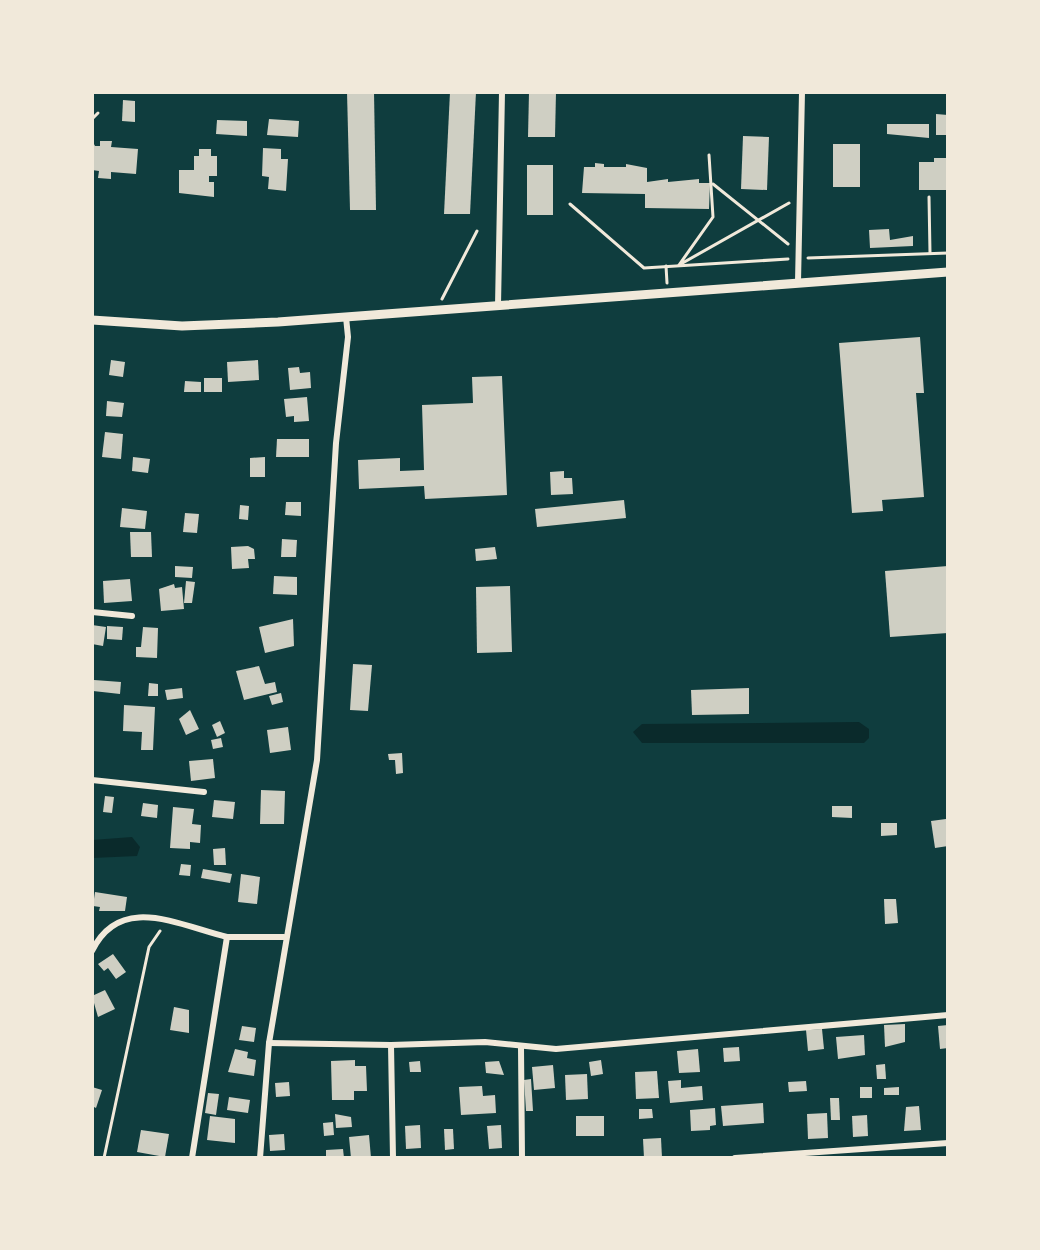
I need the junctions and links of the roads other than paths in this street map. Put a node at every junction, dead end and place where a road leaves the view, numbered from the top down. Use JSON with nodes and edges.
{"nodes":[{"id":1,"x":502,"y":92,"type":"edge"},
{"id":2,"x":802,"y":92,"type":"edge"},
{"id":3,"x":948,"y":272,"type":"edge"},
{"id":4,"x":798,"y":282,"type":"junction"},
{"id":5,"x":498,"y":306,"type":"junction"},
{"id":6,"x":346,"y":317,"type":"junction"},
{"id":7,"x":92,"y":320,"type":"edge"},
{"id":8,"x":92,"y":612,"type":"edge"},
{"id":9,"x":132,"y":616,"type":"dead end"},
{"id":10,"x":92,"y":780,"type":"edge"},
{"id":11,"x":204,"y":792,"type":"dead end"},
{"id":12,"x":227,"y":937,"type":"junction"},
{"id":13,"x":284,"y":937,"type":"junction"},
{"id":14,"x":92,"y":951,"type":"edge"},
{"id":15,"x":948,"y":1015,"type":"edge"},
{"id":16,"x":269,"y":1043,"type":"junction"},
{"id":17,"x":391,"y":1045,"type":"junction"},
{"id":18,"x":521,"y":1048,"type":"junction"},
{"id":19,"x":948,"y":1143,"type":"edge"},
{"id":20,"x":192,"y":1158,"type":"edge"},
{"id":21,"x":260,"y":1158,"type":"edge"},
{"id":22,"x":393,"y":1158,"type":"edge"},
{"id":23,"x":522,"y":1158,"type":"edge"},
{"id":24,"x":735,"y":1158,"type":"edge"}],
"edges":[{"from":1,"to":5,"type":"street"},
{"from":2,"to":4,"type":"street"},
{"from":3,"to":4,"type":"main road"},
{"from":4,"to":5,"type":"main road"},
{"from":5,"to":6,"type":"main road"},
{"from":6,"to":7,"type":"main road"},
{"from":6,"to":13,"type":"street"},
{"from":8,"to":9,"type":"street"},
{"from":10,"to":11,"type":"street"},
{"from":12,"to":13,"type":"street"},
{"from":12,"to":14,"type":"street"},
{"from":12,"to":20,"type":"street"},
{"from":13,"to":16,"type":"street"},
{"from":15,"to":18,"type":"street"},
{"from":16,"to":17,"type":"street"},
{"from":16,"to":21,"type":"street"},
{"from":17,"to":18,"type":"street"},
{"from":17,"to":22,"type":"street"},
{"from":18,"to":23,"type":"street"},
{"from":19,"to":24,"type":"street"}]}
